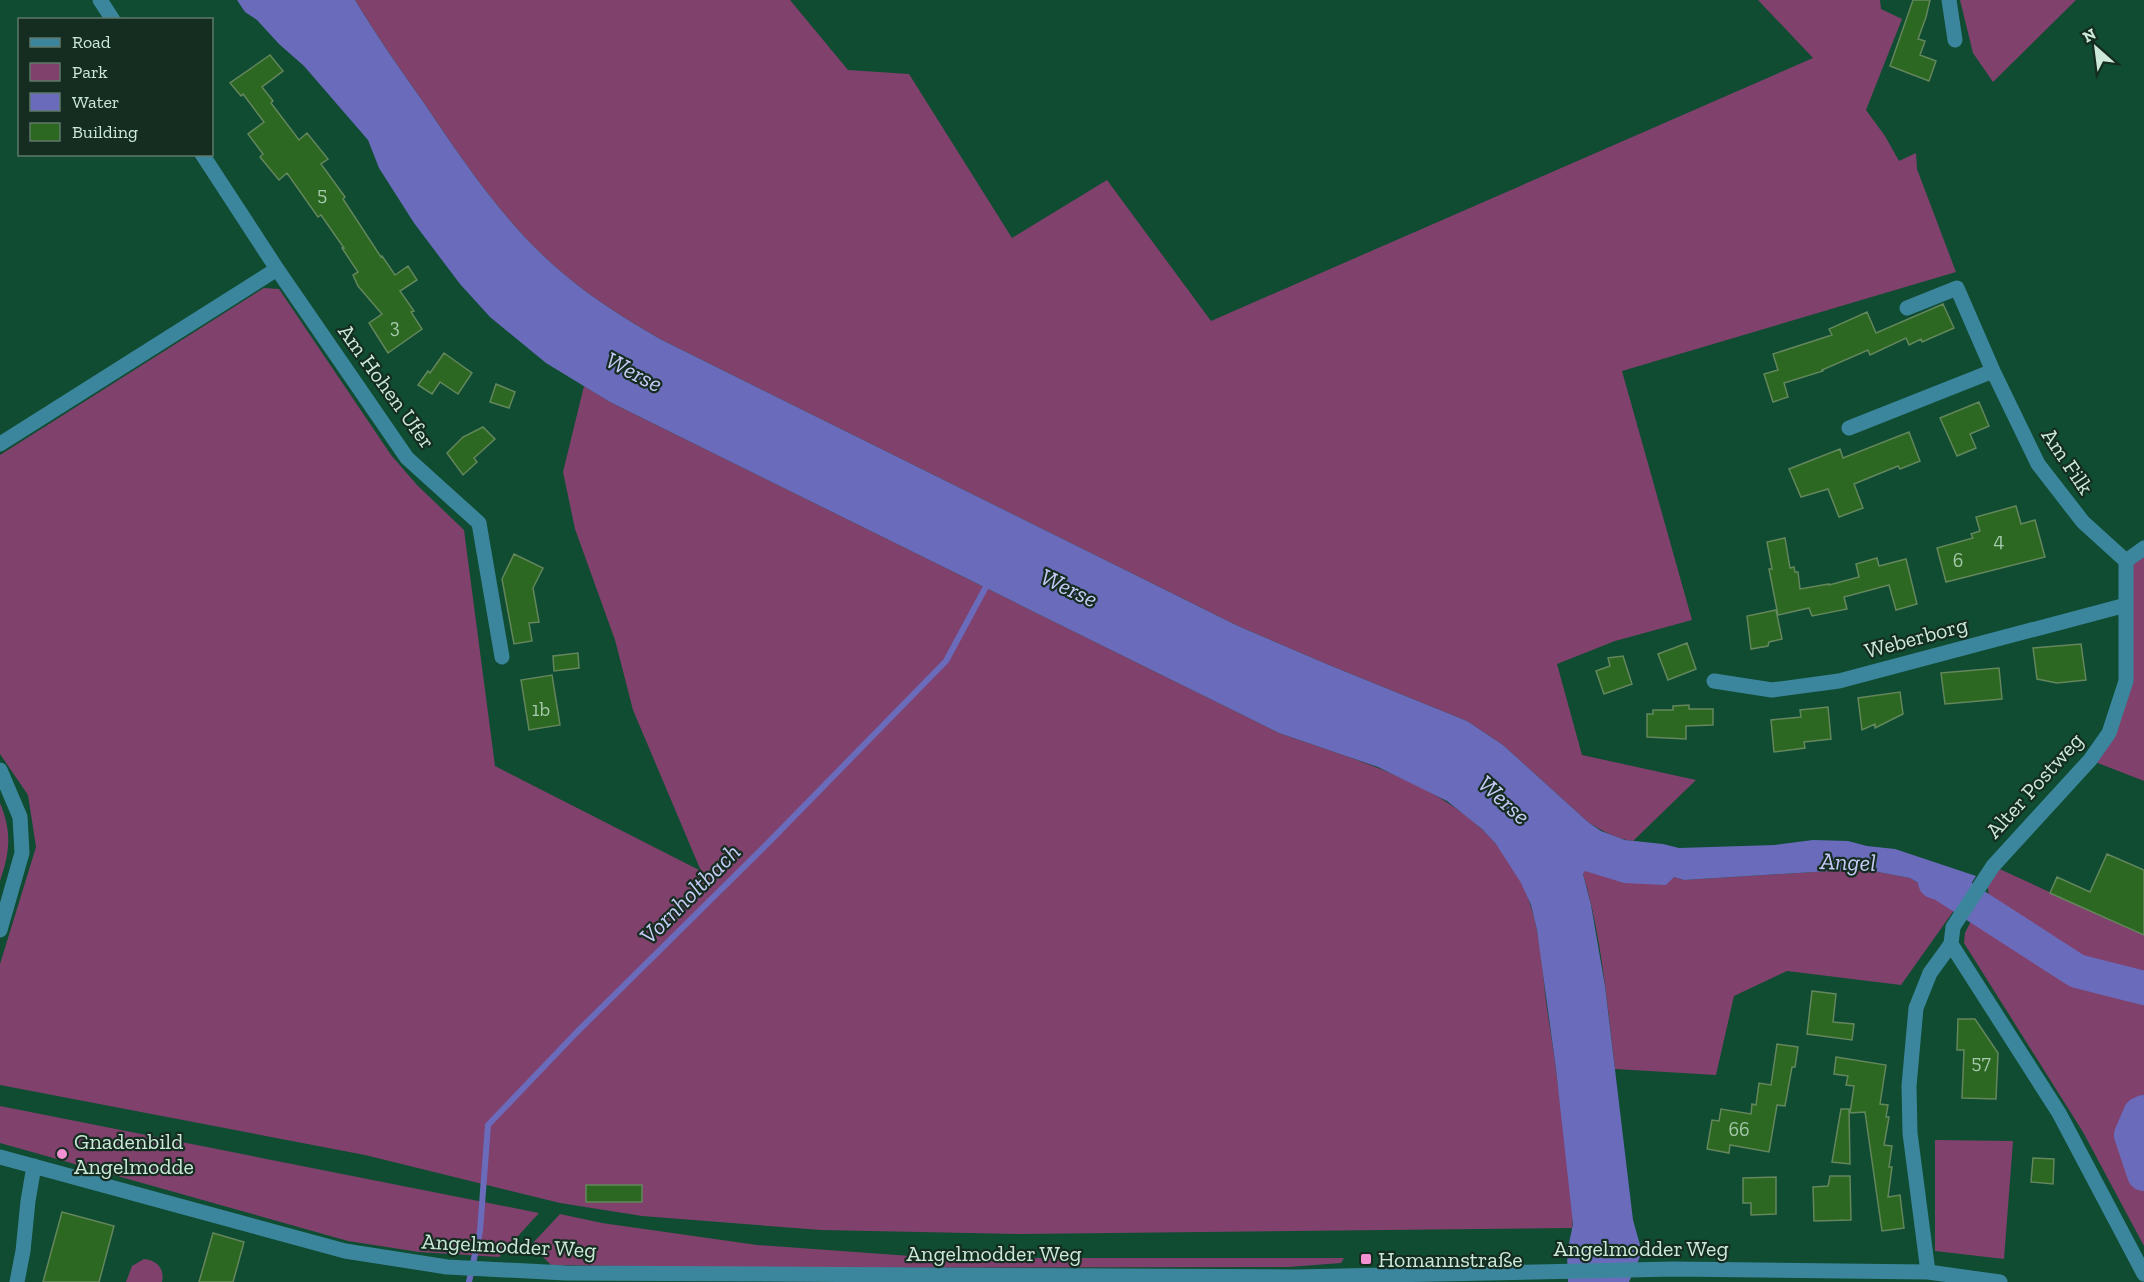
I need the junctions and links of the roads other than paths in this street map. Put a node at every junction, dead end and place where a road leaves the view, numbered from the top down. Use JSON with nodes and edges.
{"nodes":[{"id":1,"x":100,"y":0,"type":"edge"},
{"id":2,"x":1949,"y":0,"type":"edge"},
{"id":3,"x":112,"y":18,"type":"edge"},
{"id":4,"x":1955,"y":40,"type":"dead end"},
{"id":5,"x":203,"y":156,"type":"edge"},
{"id":6,"x":277,"y":270,"type":"junction"},
{"id":7,"x":1907,"y":308,"type":"dead end"},
{"id":8,"x":1993,"y":371,"type":"junction"},
{"id":9,"x":1849,"y":428,"type":"dead end"},
{"id":10,"x":0,"y":444,"type":"edge"},
{"id":11,"x":2144,"y":548,"type":"edge"},
{"id":12,"x":2126,"y":561,"type":"junction"},
{"id":13,"x":2126,"y":605,"type":"junction"},
{"id":14,"x":502,"y":657,"type":"dead end"},
{"id":15,"x":1714,"y":681,"type":"dead end"},
{"id":16,"x":0,"y":770,"type":"edge"},
{"id":17,"x":0,"y":930,"type":"edge"},
{"id":18,"x":1951,"y":944,"type":"junction"},
{"id":19,"x":0,"y":1157,"type":"edge"},
{"id":20,"x":34,"y":1166,"type":"junction"},
{"id":21,"x":1928,"y":1272,"type":"junction"},
{"id":22,"x":2144,"y":1274,"type":"edge"},
{"id":23,"x":1295,"y":1280,"type":"edge"},
{"id":24,"x":17,"y":1282,"type":"edge"},
{"id":25,"x":2000,"y":1282,"type":"edge"}],
"edges":[{"from":1,"to":3,"type":"street"},
{"from":2,"to":4,"type":"street"},
{"from":5,"to":6,"type":"street","name":"Am Hohen Ufer"},
{"from":6,"to":10,"type":"street"},
{"from":6,"to":14,"type":"street","name":"Am Hohen Ufer"},
{"from":7,"to":8,"type":"street","name":"Am Filk"},
{"from":8,"to":9,"type":"street"},
{"from":8,"to":12,"type":"street","name":"Am Filk"},
{"from":11,"to":12,"type":"street"},
{"from":12,"to":13,"type":"street","name":"Alter Postweg"},
{"from":13,"to":15,"type":"street","name":"Weberborg"},
{"from":13,"to":18,"type":"street","name":"Alter Postweg"},
{"from":16,"to":17,"type":"street"},
{"from":18,"to":21,"type":"street","name":"Alter Postweg"},
{"from":18,"to":22,"type":"street"},
{"from":19,"to":20,"type":"street","name":"Angelmodder Weg"},
{"from":20,"to":23,"type":"street","name":"Angelmodder Weg"},
{"from":20,"to":24,"type":"street"},
{"from":21,"to":23,"type":"street","name":"Angelmodder Weg"},
{"from":21,"to":25,"type":"street","name":"Angelmodder Weg"}]}
